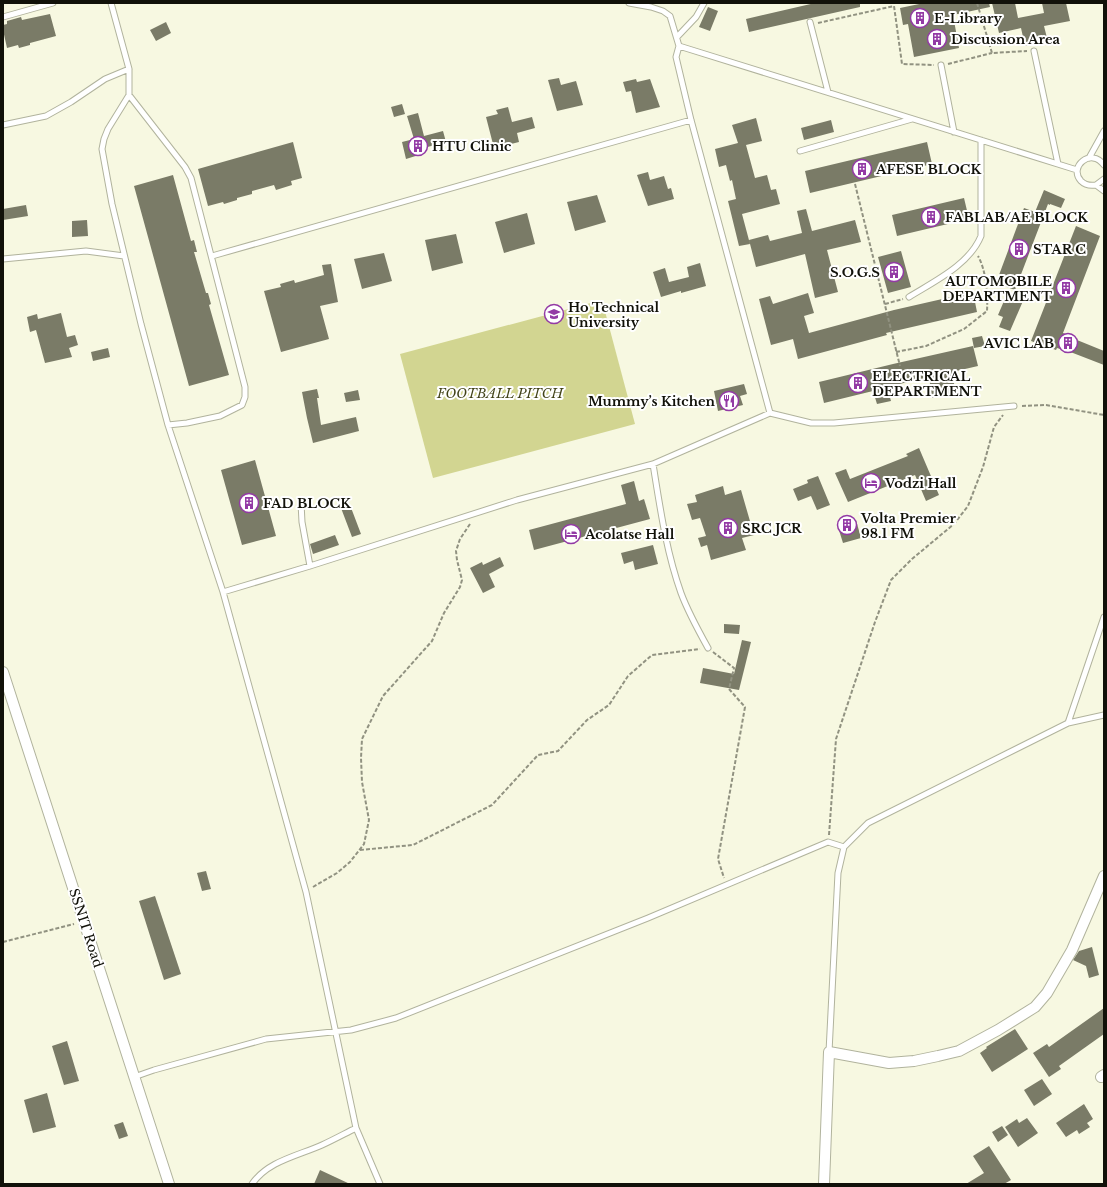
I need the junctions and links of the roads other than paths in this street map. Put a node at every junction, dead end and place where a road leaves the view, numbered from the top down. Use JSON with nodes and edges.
{"nodes":[{"id":1,"x":53,"y":3,"type":"edge"},
{"id":2,"x":111,"y":3,"type":"edge"},
{"id":3,"x":629,"y":3,"type":"edge"},
{"id":4,"x":704,"y":3,"type":"edge"},
{"id":5,"x":3,"y":17,"type":"edge"},
{"id":6,"x":810,"y":23,"type":"road end"},
{"id":7,"x":676,"y":37,"type":"junction"},
{"id":8,"x":679,"y":46,"type":"junction"},
{"id":9,"x":1034,"y":51,"type":"road end"},
{"id":10,"x":941,"y":65,"type":"road end"},
{"id":11,"x":129,"y":69,"type":"junction"},
{"id":12,"x":828,"y":92,"type":"junction"},
{"id":13,"x":129,"y":95,"type":"junction"},
{"id":14,"x":913,"y":119,"type":"junction"},
{"id":15,"x":692,"y":120,"type":"junction"},
{"id":16,"x":3,"y":125,"type":"edge"},
{"id":17,"x":1104,"y":131,"type":"edge"},
{"id":18,"x":954,"y":132,"type":"junction"},
{"id":19,"x":981,"y":140,"type":"junction"},
{"id":20,"x":800,"y":151,"type":"dead end"},
{"id":21,"x":1089,"y":158,"type":"junction"},
{"id":22,"x":1058,"y":164,"type":"junction"},
{"id":23,"x":1104,"y":164,"type":"edge"},
{"id":24,"x":1078,"y":170,"type":"junction"},
{"id":25,"x":1104,"y":179,"type":"edge"},
{"id":26,"x":1096,"y":185,"type":"junction"},
{"id":27,"x":1104,"y":191,"type":"edge"},
{"id":28,"x":124,"y":256,"type":"junction"},
{"id":29,"x":212,"y":256,"type":"junction"},
{"id":30,"x":3,"y":259,"type":"edge"},
{"id":31,"x":909,"y":297,"type":"road end"},
{"id":32,"x":1014,"y":406,"type":"road end"},
{"id":33,"x":770,"y":413,"type":"junction"},
{"id":34,"x":168,"y":425,"type":"junction"},
{"id":35,"x":653,"y":464,"type":"junction"},
{"id":36,"x":301,"y":503,"type":"dead end"},
{"id":37,"x":310,"y":566,"type":"junction"},
{"id":38,"x":223,"y":592,"type":"junction"},
{"id":39,"x":1104,"y":617,"type":"edge"},
{"id":40,"x":708,"y":648,"type":"road end"},
{"id":41,"x":3,"y":672,"type":"edge"},
{"id":42,"x":1104,"y":715,"type":"edge"},
{"id":43,"x":1068,"y":723,"type":"junction"},
{"id":44,"x":844,"y":847,"type":"junction"},
{"id":45,"x":1104,"y":876,"type":"edge"},
{"id":46,"x":336,"y":1032,"type":"junction"},
{"id":47,"x":829,"y":1052,"type":"junction"},
{"id":48,"x":134,"y":1077,"type":"junction"},
{"id":49,"x":356,"y":1128,"type":"junction"},
{"id":50,"x":169,"y":1184,"type":"edge"},
{"id":51,"x":252,"y":1184,"type":"edge"},
{"id":52,"x":380,"y":1184,"type":"edge"},
{"id":53,"x":824,"y":1184,"type":"edge"}],
"edges":[{"from":1,"to":5,"type":"lane"},
{"from":2,"to":11,"type":"lane"},
{"from":3,"to":7,"type":"lane"},
{"from":4,"to":7,"type":"lane"},
{"from":6,"to":12,"type":"lane"},
{"from":7,"to":8,"type":"lane"},
{"from":8,"to":12,"type":"lane"},
{"from":8,"to":15,"type":"lane"},
{"from":9,"to":22,"type":"lane"},
{"from":10,"to":18,"type":"lane"},
{"from":11,"to":13,"type":"lane"},
{"from":11,"to":16,"type":"lane"},
{"from":12,"to":14,"type":"lane"},
{"from":13,"to":28,"type":"lane"},
{"from":13,"to":29,"type":"lane"},
{"from":14,"to":18,"type":"lane"},
{"from":14,"to":20,"type":"lane"},
{"from":15,"to":29,"type":"lane"},
{"from":15,"to":33,"type":"lane"},
{"from":17,"to":21,"type":"lane"},
{"from":18,"to":19,"type":"lane"},
{"from":19,"to":22,"type":"lane"},
{"from":19,"to":31,"type":"lane"},
{"from":21,"to":23,"type":"lane"},
{"from":21,"to":24,"type":"lane"},
{"from":22,"to":24,"type":"lane"},
{"from":24,"to":26,"type":"lane"},
{"from":25,"to":26,"type":"lane"},
{"from":26,"to":27,"type":"lane"},
{"from":28,"to":30,"type":"lane"},
{"from":28,"to":34,"type":"lane"},
{"from":29,"to":34,"type":"lane"},
{"from":32,"to":33,"type":"lane"},
{"from":33,"to":35,"type":"lane"},
{"from":34,"to":38,"type":"lane"},
{"from":35,"to":37,"type":"lane"},
{"from":35,"to":40,"type":"lane"},
{"from":36,"to":37,"type":"lane"},
{"from":37,"to":38,"type":"lane"},
{"from":38,"to":46,"type":"lane"},
{"from":39,"to":43,"type":"lane"},
{"from":41,"to":48,"type":"street","name":"SSNIT Road"},
{"from":42,"to":43,"type":"lane"},
{"from":43,"to":44,"type":"lane"},
{"from":44,"to":46,"type":"lane"},
{"from":44,"to":47,"type":"lane"},
{"from":45,"to":47,"type":"street"},
{"from":46,"to":48,"type":"lane"},
{"from":46,"to":49,"type":"lane"},
{"from":47,"to":53,"type":"street"},
{"from":48,"to":50,"type":"street","name":"SSNIT Road"},
{"from":49,"to":51,"type":"lane"},
{"from":49,"to":52,"type":"lane"}]}
